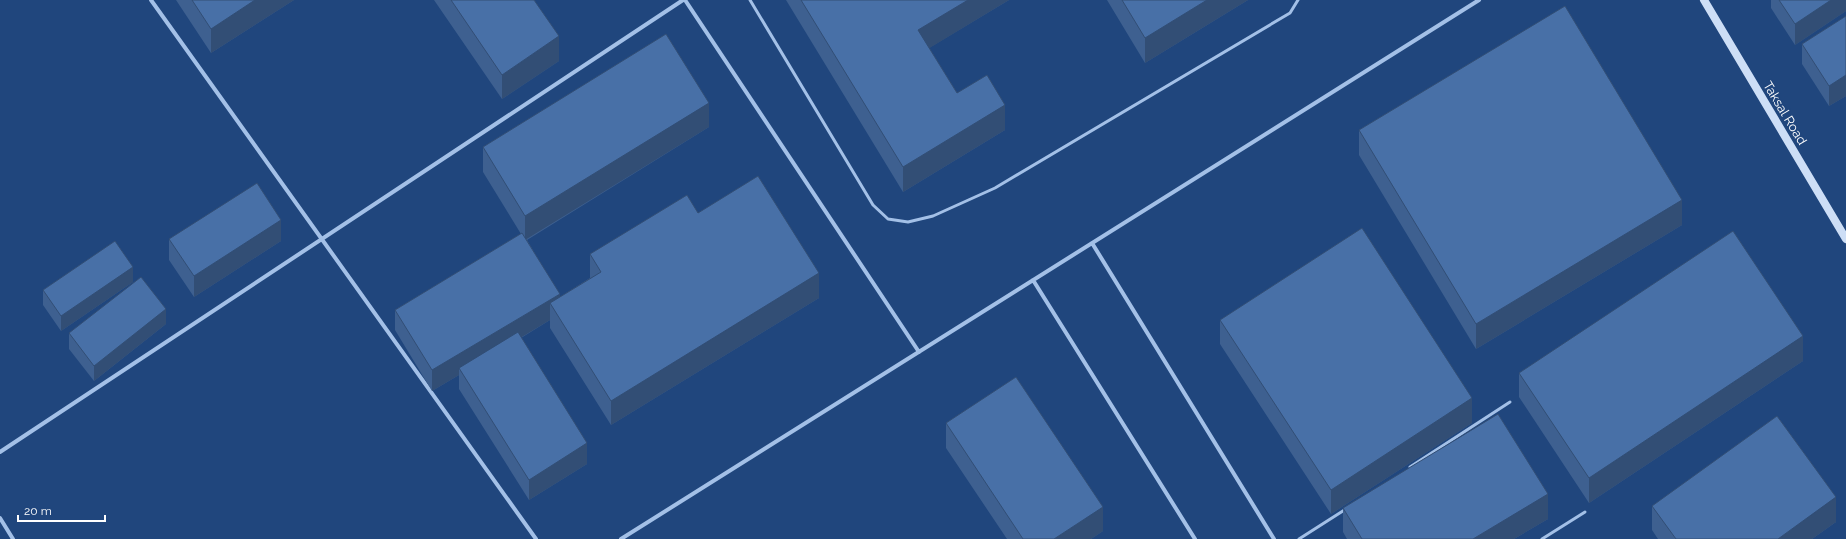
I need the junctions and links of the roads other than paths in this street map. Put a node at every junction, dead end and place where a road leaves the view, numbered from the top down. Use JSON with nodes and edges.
{"nodes":[{"id":1,"x":151,"y":0,"type":"edge"},
{"id":2,"x":684,"y":0,"type":"edge"},
{"id":3,"x":750,"y":0,"type":"edge"},
{"id":4,"x":1298,"y":0,"type":"edge"},
{"id":5,"x":1479,"y":0,"type":"edge"},
{"id":6,"x":1704,"y":0,"type":"edge"},
{"id":7,"x":322,"y":238,"type":"junction"},
{"id":8,"x":1846,"y":239,"type":"edge"},
{"id":9,"x":1092,"y":243,"type":"junction"},
{"id":10,"x":1033,"y":280,"type":"junction"},
{"id":11,"x":919,"y":352,"type":"junction"},
{"id":12,"x":1510,"y":402,"type":"dead end"},
{"id":13,"x":0,"y":452,"type":"edge"},
{"id":14,"x":1404,"y":471,"type":"edge"},
{"id":15,"x":1351,"y":506,"type":"edge"},
{"id":16,"x":1585,"y":512,"type":"dead end"},
{"id":17,"x":0,"y":518,"type":"edge"},
{"id":18,"x":13,"y":539,"type":"edge"},
{"id":19,"x":536,"y":539,"type":"edge"},
{"id":20,"x":621,"y":539,"type":"edge"},
{"id":21,"x":1195,"y":539,"type":"edge"},
{"id":22,"x":1274,"y":539,"type":"edge"},
{"id":23,"x":1299,"y":539,"type":"edge"},
{"id":24,"x":1542,"y":539,"type":"edge"}],
"edges":[{"from":1,"to":7,"type":"street"},
{"from":2,"to":7,"type":"street"},
{"from":2,"to":11,"type":"street"},
{"from":3,"to":4,"type":"lane"},
{"from":5,"to":9,"type":"street"},
{"from":6,"to":8,"type":"street","name":"Taksal Road"},
{"from":7,"to":13,"type":"street"},
{"from":7,"to":19,"type":"street"},
{"from":9,"to":10,"type":"street"},
{"from":9,"to":22,"type":"street"},
{"from":10,"to":11,"type":"street"},
{"from":10,"to":21,"type":"street"},
{"from":11,"to":20,"type":"street"},
{"from":12,"to":14,"type":"lane"},
{"from":15,"to":23,"type":"lane"},
{"from":16,"to":24,"type":"lane"},
{"from":17,"to":18,"type":"street"}]}
